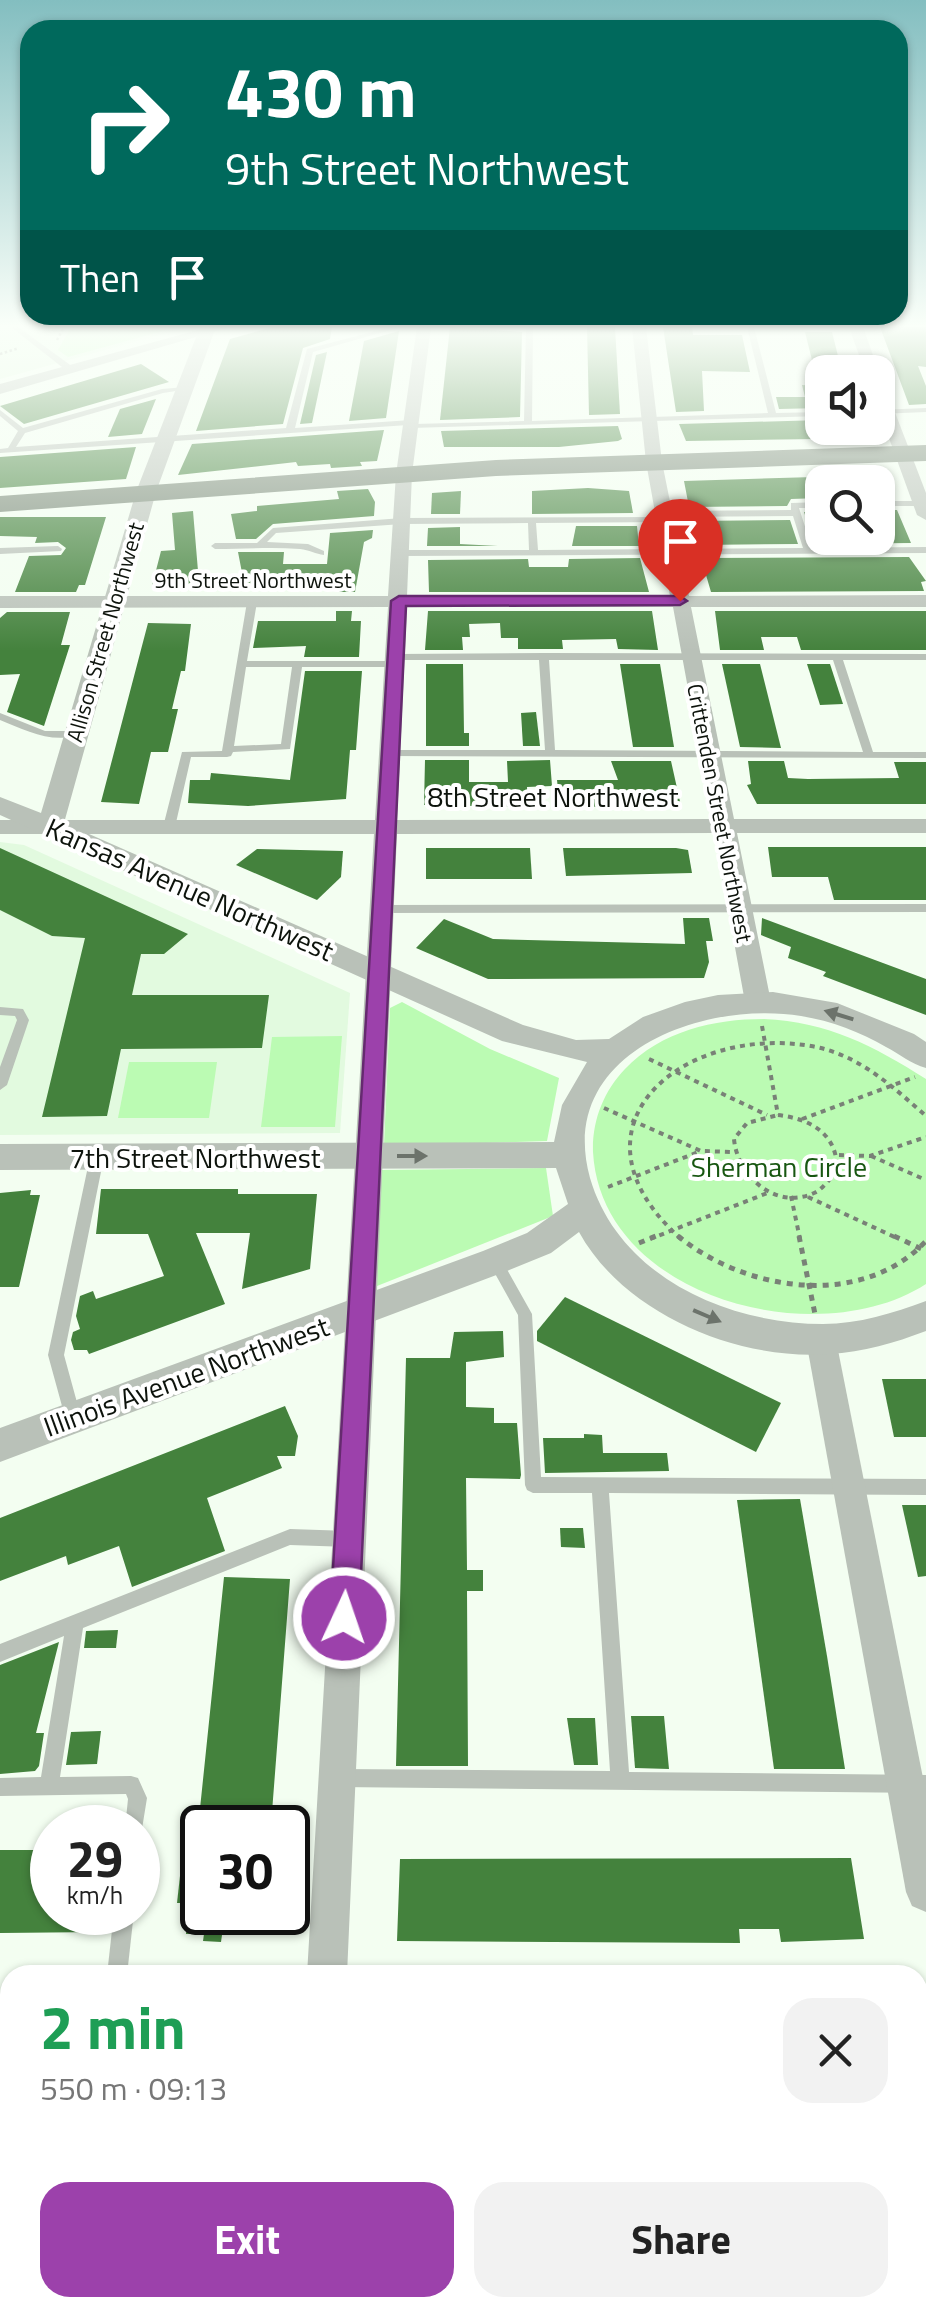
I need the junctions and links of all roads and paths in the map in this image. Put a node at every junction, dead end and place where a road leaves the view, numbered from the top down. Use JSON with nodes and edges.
{"nodes":[{"id":1,"x":75,"y":435,"type":"edge"},
{"id":2,"x":167,"y":435,"type":"edge"},
{"id":3,"x":220,"y":435,"type":"edge"},
{"id":4,"x":409,"y":435,"type":"edge"},
{"id":5,"x":651,"y":435,"type":"edge"},
{"id":6,"x":166,"y":439,"type":"junction"},
{"id":7,"x":70,"y":446,"type":"junction"},
{"id":8,"x":5,"y":451,"type":"edge"},
{"id":9,"x":913,"y":453,"type":"edge"},
{"id":10,"x":654,"y":462,"type":"junction"},
{"id":11,"x":404,"y":474,"type":"junction"},
{"id":12,"x":146,"y":492,"type":"junction"},
{"id":13,"x":923,"y":503,"type":"edge"},
{"id":14,"x":0,"y":504,"type":"edge"},
{"id":15,"x":895,"y":504,"type":"edge"},
{"id":16,"x":805,"y":505,"type":"edge"},
{"id":17,"x":796,"y":513,"type":"junction"},
{"id":18,"x":664,"y":517,"type":"junction"},
{"id":19,"x":532,"y":520,"type":"junction"},
{"id":20,"x":402,"y":521,"type":"junction"},
{"id":21,"x":805,"y":542,"type":"edge"},
{"id":22,"x":264,"y":545,"type":"junction"},
{"id":23,"x":215,"y":546,"type":"dead end"},
{"id":24,"x":58,"y":548,"type":"dead end"},
{"id":25,"x":895,"y":550,"type":"edge"},
{"id":26,"x":926,"y":550,"type":"edge"},
{"id":27,"x":805,"y":551,"type":"edge"},
{"id":28,"x":0,"y":552,"type":"edge"},
{"id":29,"x":321,"y":553,"type":"dead end"},
{"id":30,"x":401,"y":553,"type":"junction"},
{"id":31,"x":534,"y":553,"type":"junction"},
{"id":32,"x":671,"y":553,"type":"junction"},
{"id":33,"x":926,"y":600,"type":"edge"},
{"id":34,"x":399,"y":601,"type":"junction"},
{"id":35,"x":680,"y":601,"type":"junction"},
{"id":36,"x":0,"y":602,"type":"edge"},
{"id":37,"x":252,"y":602,"type":"junction"},
{"id":38,"x":112,"y":603,"type":"junction"},
{"id":39,"x":690,"y":655,"type":"junction"},
{"id":40,"x":544,"y":656,"type":"junction"},
{"id":41,"x":836,"y":657,"type":"junction"},
{"id":42,"x":926,"y":657,"type":"edge"},
{"id":43,"x":395,"y":660,"type":"junction"},
{"id":44,"x":242,"y":664,"type":"junction"},
{"id":45,"x":297,"y":664,"type":"junction"},
{"id":46,"x":0,"y":716,"type":"edge"},
{"id":47,"x":75,"y":734,"type":"junction"},
{"id":48,"x":228,"y":749,"type":"junction"},
{"id":49,"x":389,"y":753,"type":"junction"},
{"id":50,"x":550,"y":753,"type":"junction"},
{"id":51,"x":869,"y":754,"type":"junction"},
{"id":52,"x":926,"y":754,"type":"edge"},
{"id":53,"x":708,"y":755,"type":"junction"},
{"id":54,"x":0,"y":805,"type":"edge"},
{"id":55,"x":384,"y":826,"type":"junction"},
{"id":56,"x":722,"y":826,"type":"junction"},
{"id":57,"x":926,"y":826,"type":"edge"},
{"id":58,"x":0,"y":827,"type":"edge"},
{"id":59,"x":50,"y":827,"type":"junction"},
{"id":60,"x":169,"y":827,"type":"junction"},
{"id":61,"x":380,"y":908,"type":"junction"},
{"id":62,"x":926,"y":908,"type":"edge"},
{"id":63,"x":738,"y":909,"type":"junction"},
{"id":64,"x":376,"y":972,"type":"junction"},
{"id":65,"x":759,"y":1010,"type":"junction"},
{"id":66,"x":0,"y":1011,"type":"edge"},
{"id":67,"x":764,"y":1040,"type":"junction"},
{"id":68,"x":544,"y":1045,"type":"junction"},
{"id":69,"x":628,"y":1052,"type":"junction"},
{"id":70,"x":923,"y":1066,"type":"edge"},
{"id":71,"x":671,"y":1069,"type":"junction"},
{"id":72,"x":0,"y":1085,"type":"edge"},
{"id":73,"x":896,"y":1085,"type":"junction"},
{"id":74,"x":591,"y":1100,"type":"junction"},
{"id":75,"x":778,"y":1114,"type":"junction"},
{"id":76,"x":768,"y":1115,"type":"junction"},
{"id":77,"x":926,"y":1116,"type":"edge"},
{"id":78,"x":802,"y":1118,"type":"junction"},
{"id":79,"x":634,"y":1119,"type":"junction"},
{"id":80,"x":926,"y":1137,"type":"edge"},
{"id":81,"x":701,"y":1151,"type":"junction"},
{"id":82,"x":733,"y":1152,"type":"junction"},
{"id":83,"x":570,"y":1155,"type":"junction"},
{"id":84,"x":838,"y":1155,"type":"junction"},
{"id":85,"x":368,"y":1156,"type":"junction"},
{"id":86,"x":870,"y":1156,"type":"junction"},
{"id":87,"x":0,"y":1157,"type":"edge"},
{"id":88,"x":98,"y":1158,"type":"junction"},
{"id":89,"x":636,"y":1176,"type":"junction"},
{"id":90,"x":926,"y":1180,"type":"edge"},
{"id":91,"x":770,"y":1192,"type":"junction"},
{"id":92,"x":804,"y":1195,"type":"junction"},
{"id":93,"x":792,"y":1196,"type":"junction"},
{"id":94,"x":594,"y":1199,"type":"junction"},
{"id":95,"x":671,"y":1231,"type":"junction"},
{"id":96,"x":926,"y":1241,"type":"edge"},
{"id":97,"x":539,"y":1243,"type":"junction"},
{"id":98,"x":623,"y":1244,"type":"junction"},
{"id":99,"x":923,"y":1250,"type":"edge"},
{"id":100,"x":495,"y":1261,"type":"junction"},
{"id":101,"x":809,"y":1285,"type":"junction"},
{"id":102,"x":360,"y":1312,"type":"junction"},
{"id":103,"x":926,"y":1316,"type":"edge"},
{"id":104,"x":818,"y":1329,"type":"junction"},
{"id":105,"x":74,"y":1417,"type":"junction"},
{"id":106,"x":0,"y":1445,"type":"edge"},
{"id":107,"x":600,"y":1485,"type":"junction"},
{"id":108,"x":848,"y":1486,"type":"junction"},
{"id":109,"x":926,"y":1487,"type":"edge"},
{"id":110,"x":348,"y":1539,"type":"junction"},
{"id":111,"x":74,"y":1624,"type":"junction"},
{"id":112,"x":0,"y":1653,"type":"edge"},
{"id":113,"x":337,"y":1778,"type":"junction"},
{"id":114,"x":620,"y":1781,"type":"junction"},
{"id":115,"x":916,"y":1783,"type":"edge"},
{"id":116,"x":49,"y":1786,"type":"junction"},
{"id":117,"x":0,"y":1787,"type":"edge"},
{"id":118,"x":137,"y":1805,"type":"edge"},
{"id":119,"x":926,"y":1892,"type":"edge"},
{"id":120,"x":121,"y":1935,"type":"edge"},
{"id":121,"x":118,"y":1965,"type":"edge"},
{"id":122,"x":328,"y":1965,"type":"edge"}],
"edges":[{"from":1,"to":7,"type":"lane"},
{"from":2,"to":6,"type":"street","name":"Allison Street Northwest"},
{"from":3,"to":6,"type":"lane"},
{"from":4,"to":11,"type":"street"},
{"from":5,"to":10,"type":"street","name":"Crittenden Street Northwest"},
{"from":6,"to":7,"type":"lane"},
{"from":6,"to":12,"type":"street","name":"Allison Street Northwest"},
{"from":7,"to":8,"type":"lane"},
{"from":9,"to":10,"type":"highway"},
{"from":9,"to":13,"type":"street"},
{"from":10,"to":11,"type":"highway"},
{"from":10,"to":18,"type":"street","name":"Crittenden Street Northwest"},
{"from":11,"to":12,"type":"highway"},
{"from":11,"to":20,"type":"street"},
{"from":12,"to":14,"type":"highway"},
{"from":12,"to":38,"type":"street","name":"Allison Street Northwest"},
{"from":13,"to":15,"type":"lane"},
{"from":16,"to":17,"type":"lane"},
{"from":17,"to":18,"type":"lane"},
{"from":17,"to":21,"type":"lane"},
{"from":18,"to":19,"type":"lane"},
{"from":18,"to":32,"type":"street","name":"Crittenden Street Northwest"},
{"from":19,"to":20,"type":"lane"},
{"from":19,"to":31,"type":"lane"},
{"from":20,"to":22,"type":"lane"},
{"from":20,"to":30,"type":"street"},
{"from":22,"to":23,"type":"lane"},
{"from":22,"to":29,"type":"lane"},
{"from":24,"to":28,"type":"lane"},
{"from":25,"to":26,"type":"lane"},
{"from":27,"to":32,"type":"lane"},
{"from":30,"to":31,"type":"lane"},
{"from":30,"to":34,"type":"street"},
{"from":31,"to":32,"type":"lane"},
{"from":32,"to":35,"type":"street","name":"Crittenden Street Northwest"},
{"from":33,"to":35,"type":"street","name":"9th Street Northwest"},
{"from":34,"to":35,"type":"street","name":"9th Street Northwest"},
{"from":34,"to":37,"type":"street","name":"9th Street Northwest"},
{"from":34,"to":43,"type":"street"},
{"from":35,"to":39,"type":"street","name":"Crittenden Street Northwest"},
{"from":36,"to":38,"type":"street","name":"9th Street Northwest"},
{"from":37,"to":38,"type":"street","name":"9th Street Northwest"},
{"from":37,"to":44,"type":"lane"},
{"from":38,"to":47,"type":"street","name":"Allison Street Northwest"},
{"from":39,"to":40,"type":"lane"},
{"from":39,"to":41,"type":"lane"},
{"from":39,"to":53,"type":"street","name":"Crittenden Street Northwest"},
{"from":40,"to":43,"type":"lane"},
{"from":40,"to":50,"type":"lane"},
{"from":41,"to":42,"type":"lane"},
{"from":41,"to":51,"type":"lane"},
{"from":43,"to":45,"type":"lane"},
{"from":43,"to":49,"type":"street"},
{"from":44,"to":45,"type":"lane"},
{"from":44,"to":48,"type":"lane"},
{"from":45,"to":48,"type":"lane"},
{"from":46,"to":47,"type":"lane"},
{"from":47,"to":59,"type":"street","name":"Allison Street Northwest"},
{"from":48,"to":60,"type":"lane"},
{"from":49,"to":50,"type":"lane"},
{"from":49,"to":55,"type":"street"},
{"from":50,"to":53,"type":"lane"},
{"from":51,"to":52,"type":"lane"},
{"from":51,"to":53,"type":"lane"},
{"from":53,"to":56,"type":"street","name":"Crittenden Street Northwest"},
{"from":54,"to":59,"type":"street","name":"Kansas Avenue Northwest"},
{"from":55,"to":56,"type":"street","name":"8th Street Northwest"},
{"from":55,"to":60,"type":"street","name":"8th Street Northwest"},
{"from":55,"to":61,"type":"street"},
{"from":56,"to":57,"type":"street","name":"8th Street Northwest"},
{"from":56,"to":63,"type":"street","name":"Crittenden Street Northwest"},
{"from":58,"to":59,"type":"street","name":"8th Street Northwest"},
{"from":59,"to":60,"type":"street","name":"8th Street Northwest"},
{"from":59,"to":64,"type":"street","name":"Kansas Avenue Northwest"},
{"from":61,"to":63,"type":"lane"},
{"from":61,"to":64,"type":"street"},
{"from":62,"to":63,"type":"lane"},
{"from":63,"to":65,"type":"street","name":"Crittenden Street Northwest"},
{"from":64,"to":68,"type":"street","name":"Kansas Avenue Northwest"},
{"from":64,"to":85,"type":"street"},
{"from":65,"to":67,"type":"path"},
{"from":65,"to":69,"type":"street"},
{"from":70,"to":65,"type":"street","one_way":true},
{"from":66,"to":72,"type":"lane"},
{"from":67,"to":71,"type":"path"},
{"from":67,"to":73,"type":"path"},
{"from":67,"to":75,"type":"path"},
{"from":68,"to":69,"type":"street","name":"Kansas Avenue Northwest"},
{"from":68,"to":74,"type":"street","name":"Kansas Avenue Northwest"},
{"from":69,"to":71,"type":"path"},
{"from":69,"to":74,"type":"street"},
{"from":70,"to":73,"type":"path"},
{"from":71,"to":76,"type":"path"},
{"from":71,"to":79,"type":"path"},
{"from":73,"to":77,"type":"path"},
{"from":73,"to":78,"type":"path"},
{"from":74,"to":79,"type":"path"},
{"from":74,"to":83,"type":"street"},
{"from":75,"to":76,"type":"path"},
{"from":75,"to":78,"type":"path"},
{"from":76,"to":82,"type":"path"},
{"from":78,"to":84,"type":"path"},
{"from":79,"to":81,"type":"path"},
{"from":79,"to":89,"type":"path"},
{"from":80,"to":86,"type":"path"},
{"from":81,"to":82,"type":"path"},
{"from":81,"to":89,"type":"path"},
{"from":82,"to":91,"type":"path"},
{"from":85,"to":83,"type":"street","name":"7th Street Northwest","one_way":true},
{"from":83,"to":94,"type":"street"},
{"from":84,"to":86,"type":"path"},
{"from":84,"to":92,"type":"path"},
{"from":85,"to":88,"type":"street","name":"7th Street Northwest"},
{"from":85,"to":102,"type":"street"},
{"from":86,"to":90,"type":"path"},
{"from":87,"to":88,"type":"street","name":"7th Street Northwest"},
{"from":88,"to":105,"type":"lane"},
{"from":89,"to":94,"type":"path"},
{"from":89,"to":95,"type":"path"},
{"from":91,"to":93,"type":"path"},
{"from":91,"to":95,"type":"path"},
{"from":92,"to":93,"type":"path"},
{"from":92,"to":99,"type":"path"},
{"from":93,"to":101,"type":"path"},
{"from":94,"to":97,"type":"street","name":"Illinois Avenue Northwest"},
{"from":94,"to":98,"type":"street"},
{"from":95,"to":98,"type":"path"},
{"from":95,"to":101,"type":"path"},
{"from":96,"to":99,"type":"path"},
{"from":97,"to":98,"type":"street","name":"Illinois Avenue Northwest"},
{"from":97,"to":100,"type":"street","name":"Illinois Avenue Northwest"},
{"from":98,"to":104,"type":"street","one_way":true},
{"from":99,"to":101,"type":"path"},
{"from":100,"to":102,"type":"street","name":"Illinois Avenue Northwest"},
{"from":100,"to":107,"type":"lane"},
{"from":101,"to":104,"type":"path"},
{"from":102,"to":105,"type":"street","name":"Illinois Avenue Northwest"},
{"from":102,"to":110,"type":"street"},
{"from":103,"to":104,"type":"street"},
{"from":104,"to":108,"type":"street"},
{"from":105,"to":106,"type":"street","name":"Illinois Avenue Northwest"},
{"from":107,"to":108,"type":"lane"},
{"from":107,"to":114,"type":"lane"},
{"from":108,"to":109,"type":"lane"},
{"from":108,"to":115,"type":"street"},
{"from":110,"to":111,"type":"lane"},
{"from":110,"to":113,"type":"street"},
{"from":111,"to":112,"type":"lane"},
{"from":111,"to":116,"type":"lane"},
{"from":113,"to":114,"type":"lane"},
{"from":113,"to":122,"type":"street"},
{"from":114,"to":115,"type":"lane"},
{"from":115,"to":119,"type":"street"},
{"from":116,"to":117,"type":"lane"},
{"from":116,"to":118,"type":"lane"},
{"from":120,"to":121,"type":"lane"}]}
